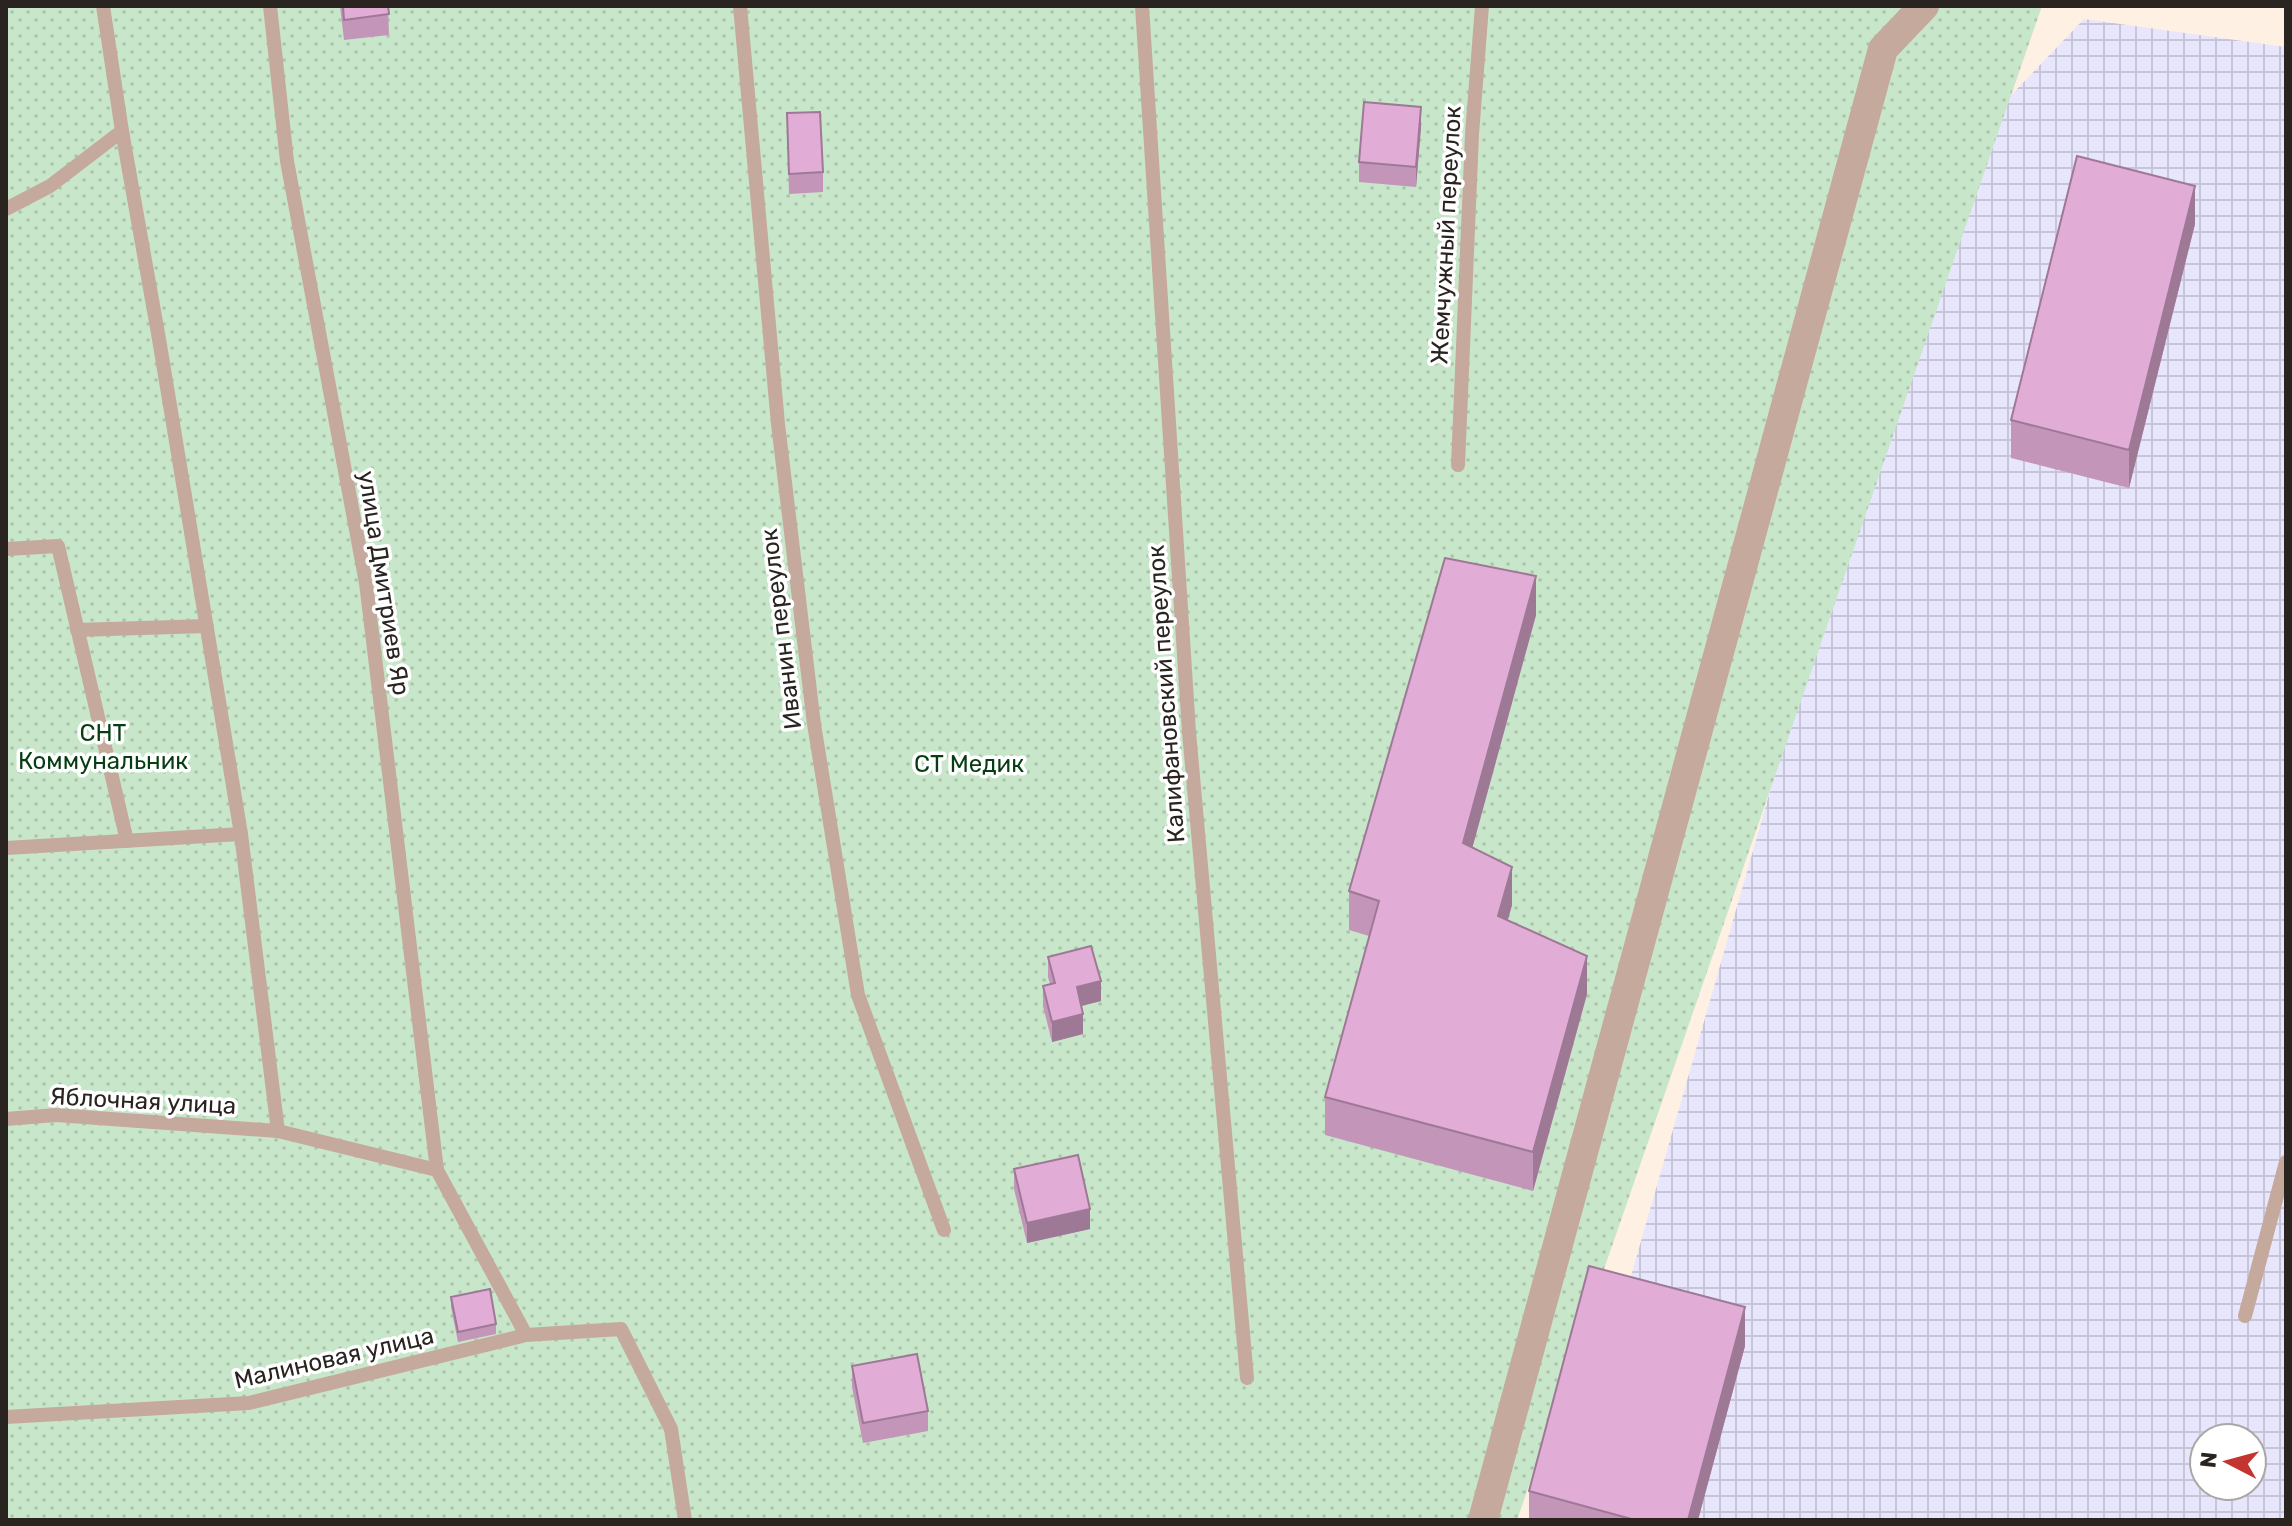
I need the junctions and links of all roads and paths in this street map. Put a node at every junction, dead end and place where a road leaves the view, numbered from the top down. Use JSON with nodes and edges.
{"nodes":[{"id":1,"x":103,"y":6,"type":"edge"},
{"id":2,"x":270,"y":6,"type":"edge"},
{"id":3,"x":740,"y":6,"type":"edge"},
{"id":4,"x":1142,"y":6,"type":"edge"},
{"id":5,"x":1482,"y":6,"type":"edge"},
{"id":6,"x":1924,"y":6,"type":"edge"},
{"id":7,"x":122,"y":131,"type":"junction"},
{"id":8,"x":6,"y":209,"type":"edge"},
{"id":9,"x":1458,"y":465,"type":"dead end"},
{"id":10,"x":6,"y":549,"type":"edge"},
{"id":11,"x":207,"y":626,"type":"junction"},
{"id":12,"x":77,"y":630,"type":"junction"},
{"id":13,"x":241,"y":834,"type":"junction"},
{"id":14,"x":127,"y":841,"type":"junction"},
{"id":15,"x":6,"y":848,"type":"edge"},
{"id":16,"x":6,"y":1119,"type":"edge"},
{"id":17,"x":278,"y":1131,"type":"junction"},
{"id":18,"x":2286,"y":1162,"type":"edge"},
{"id":19,"x":437,"y":1170,"type":"junction"},
{"id":20,"x":944,"y":1230,"type":"dead end"},
{"id":21,"x":2245,"y":1316,"type":"dead end"},
{"id":22,"x":526,"y":1335,"type":"junction"},
{"id":23,"x":1247,"y":1378,"type":"dead end"},
{"id":24,"x":6,"y":1417,"type":"edge"},
{"id":25,"x":685,"y":1520,"type":"edge"},
{"id":26,"x":1483,"y":1520,"type":"edge"}],
"edges":[{"from":1,"to":7,"type":"lane"},
{"from":2,"to":19,"type":"lane","name":"улица Дмитриев Яр"},
{"from":3,"to":20,"type":"lane","name":"Иванин переулок"},
{"from":4,"to":23,"type":"lane","name":"Калифановский переулок"},
{"from":5,"to":9,"type":"lane","name":"Жемчужный переулок"},
{"from":6,"to":26,"type":"street"},
{"from":7,"to":8,"type":"lane"},
{"from":7,"to":11,"type":"lane"},
{"from":10,"to":12,"type":"lane"},
{"from":11,"to":12,"type":"lane"},
{"from":11,"to":13,"type":"lane"},
{"from":12,"to":14,"type":"lane"},
{"from":13,"to":14,"type":"lane"},
{"from":13,"to":17,"type":"lane"},
{"from":14,"to":15,"type":"lane"},
{"from":16,"to":17,"type":"lane","name":"Яблочная улица"},
{"from":17,"to":19,"type":"lane"},
{"from":18,"to":21,"type":"lane"},
{"from":19,"to":22,"type":"lane","name":"улица Дмитриев Яр"},
{"from":22,"to":24,"type":"lane","name":"Малиновая улица"},
{"from":22,"to":25,"type":"lane"}]}
